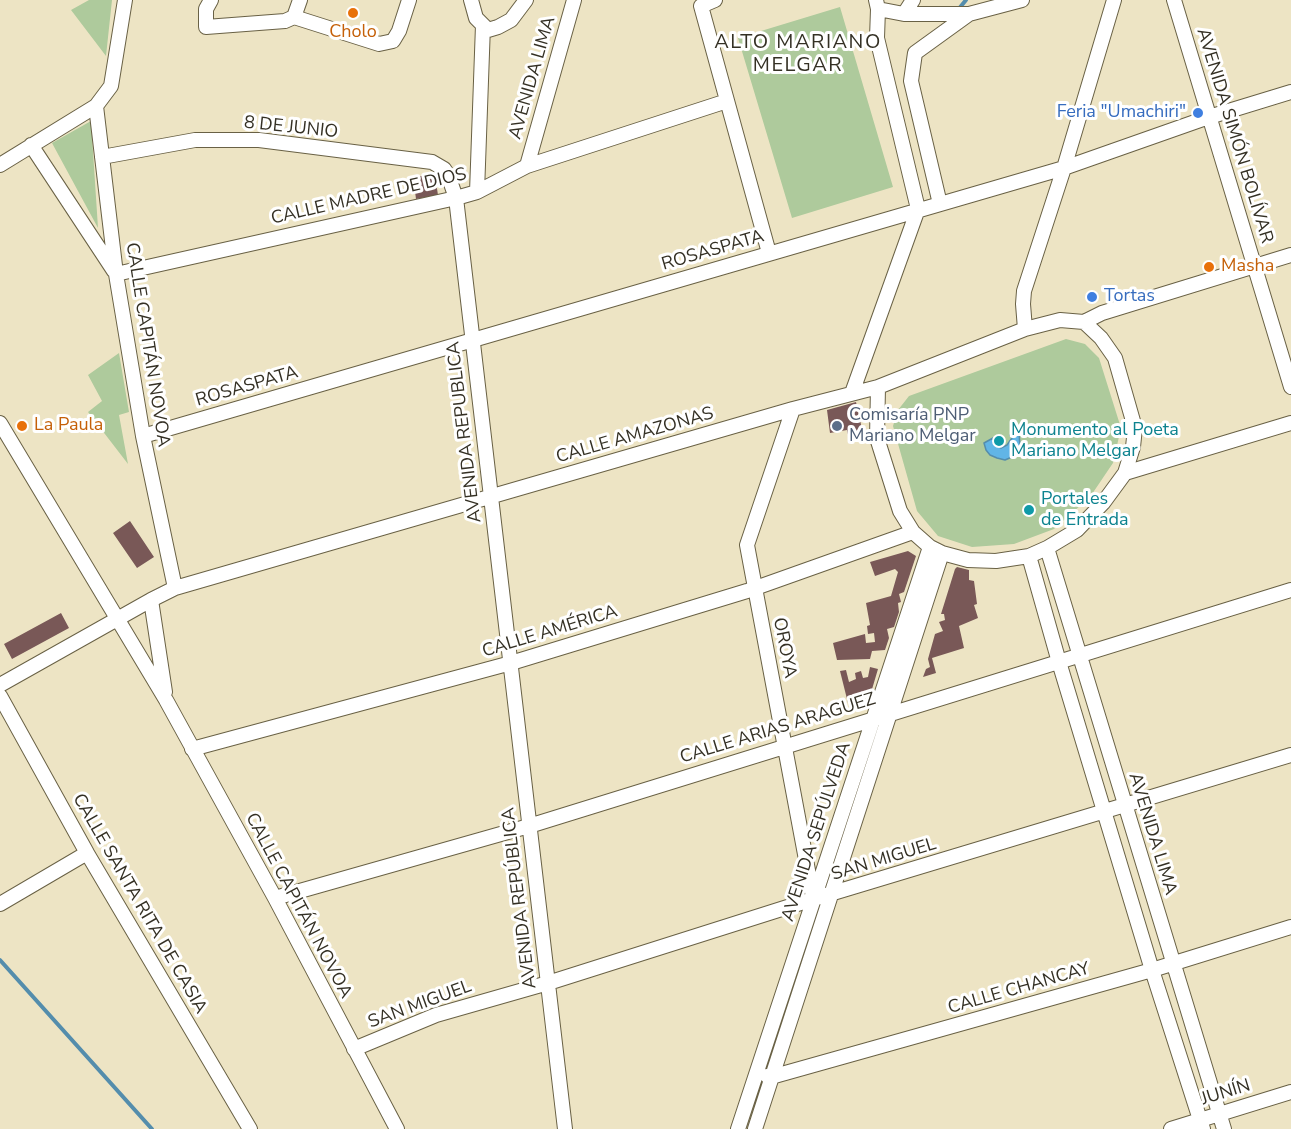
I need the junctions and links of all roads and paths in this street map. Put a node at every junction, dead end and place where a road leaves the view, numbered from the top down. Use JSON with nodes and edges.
{"nodes":[{"id":1,"x":125,"y":0,"type":"edge"},
{"id":2,"x":211,"y":0,"type":"edge"},
{"id":3,"x":300,"y":0,"type":"edge"},
{"id":4,"x":409,"y":0,"type":"edge"},
{"id":5,"x":471,"y":0,"type":"edge"},
{"id":6,"x":526,"y":0,"type":"edge"},
{"id":7,"x":574,"y":0,"type":"edge"},
{"id":8,"x":715,"y":0,"type":"edge"},
{"id":9,"x":913,"y":0,"type":"edge"},
{"id":10,"x":1022,"y":0,"type":"edge"},
{"id":11,"x":1114,"y":0,"type":"edge"},
{"id":12,"x":1174,"y":0,"type":"edge"},
{"id":13,"x":877,"y":5,"type":"edge"},
{"id":14,"x":904,"y":14,"type":"junction"},
{"id":15,"x":969,"y":14,"type":"junction"},
{"id":16,"x":294,"y":17,"type":"junction"},
{"id":17,"x":483,"y":25,"type":"junction"},
{"id":18,"x":1291,"y":92,"type":"edge"},
{"id":19,"x":727,"y":101,"type":"junction"},
{"id":20,"x":96,"y":106,"type":"junction"},
{"id":21,"x":1209,"y":117,"type":"junction"},
{"id":22,"x":31,"y":145,"type":"junction"},
{"id":23,"x":102,"y":157,"type":"junction"},
{"id":24,"x":0,"y":165,"type":"edge"},
{"id":25,"x":526,"y":166,"type":"junction"},
{"id":26,"x":1064,"y":168,"type":"junction"},
{"id":27,"x":477,"y":192,"type":"junction"},
{"id":28,"x":456,"y":198,"type":"junction"},
{"id":29,"x":940,"y":204,"type":"junction"},
{"id":30,"x":918,"y":209,"type":"junction"},
{"id":31,"x":769,"y":254,"type":"junction"},
{"id":32,"x":1291,"y":255,"type":"edge"},
{"id":33,"x":1255,"y":267,"type":"junction"},
{"id":34,"x":116,"y":274,"type":"junction"},
{"id":35,"x":1084,"y":322,"type":"junction"},
{"id":36,"x":1025,"y":329,"type":"junction"},
{"id":37,"x":473,"y":340,"type":"junction"},
{"id":38,"x":878,"y":387,"type":"junction"},
{"id":39,"x":1291,"y":387,"type":"edge"},
{"id":40,"x":852,"y":393,"type":"junction"},
{"id":41,"x":793,"y":409,"type":"junction"},
{"id":42,"x":0,"y":423,"type":"edge"},
{"id":43,"x":1291,"y":423,"type":"edge"},
{"id":44,"x":143,"y":436,"type":"junction"},
{"id":45,"x":1125,"y":473,"type":"junction"},
{"id":46,"x":490,"y":497,"type":"junction"},
{"id":47,"x":914,"y":532,"type":"junction"},
{"id":48,"x":1047,"y":548,"type":"junction"},
{"id":49,"x":936,"y":550,"type":"junction"},
{"id":50,"x":1029,"y":556,"type":"junction"},
{"id":51,"x":176,"y":588,"type":"junction"},
{"id":52,"x":755,"y":589,"type":"junction"},
{"id":53,"x":1291,"y":590,"type":"edge"},
{"id":54,"x":151,"y":600,"type":"junction"},
{"id":55,"x":117,"y":619,"type":"junction"},
{"id":56,"x":1079,"y":656,"type":"junction"},
{"id":57,"x":1059,"y":662,"type":"junction"},
{"id":58,"x":511,"y":663,"type":"junction"},
{"id":59,"x":0,"y":685,"type":"edge"},
{"id":60,"x":0,"y":696,"type":"edge"},
{"id":61,"x":166,"y":700,"type":"junction"},
{"id":62,"x":890,"y":714,"type":"junction"},
{"id":63,"x":874,"y":718,"type":"junction"},
{"id":64,"x":784,"y":745,"type":"junction"},
{"id":65,"x":192,"y":749,"type":"junction"},
{"id":66,"x":1291,"y":755,"type":"edge"},
{"id":67,"x":1125,"y":805,"type":"junction"},
{"id":68,"x":1104,"y":811,"type":"junction"},
{"id":69,"x":529,"y":826,"type":"junction"},
{"id":70,"x":87,"y":852,"type":"junction"},
{"id":71,"x":831,"y":895,"type":"junction"},
{"id":72,"x":275,"y":898,"type":"junction"},
{"id":73,"x":813,"y":899,"type":"junction"},
{"id":74,"x":0,"y":904,"type":"edge"},
{"id":75,"x":1291,"y":927,"type":"edge"},
{"id":76,"x":1173,"y":963,"type":"junction"},
{"id":77,"x":1152,"y":970,"type":"junction"},
{"id":78,"x":548,"y":983,"type":"junction"},
{"id":79,"x":354,"y":1049,"type":"junction"},
{"id":80,"x":756,"y":1073,"type":"junction"},
{"id":81,"x":771,"y":1077,"type":"junction"},
{"id":82,"x":1291,"y":1092,"type":"edge"},
{"id":83,"x":1220,"y":1113,"type":"junction"},
{"id":84,"x":1202,"y":1124,"type":"edge"},
{"id":85,"x":250,"y":1129,"type":"edge"},
{"id":86,"x":397,"y":1129,"type":"edge"},
{"id":87,"x":565,"y":1129,"type":"edge"},
{"id":88,"x":738,"y":1129,"type":"edge"},
{"id":89,"x":755,"y":1129,"type":"edge"},
{"id":90,"x":1171,"y":1129,"type":"edge"},
{"id":91,"x":1224,"y":1129,"type":"edge"}],
"edges":[{"from":1,"to":20,"type":"street"},
{"from":2,"to":16,"type":"street"},
{"from":3,"to":16,"type":"street"},
{"from":4,"to":16,"type":"street"},
{"from":5,"to":17,"type":"street"},
{"from":6,"to":17,"type":"street"},
{"from":7,"to":25,"type":"street","name":"AVENIDA LIMA"},
{"from":8,"to":19,"type":"street"},
{"from":9,"to":14,"type":"street"},
{"from":10,"to":15,"type":"street"},
{"from":11,"to":26,"type":"street"},
{"from":12,"to":21,"type":"street","name":"AVENIDA SIMÓN BOLÍVAR"},
{"from":13,"to":14,"type":"street"},
{"from":13,"to":30,"type":"street"},
{"from":14,"to":15,"type":"street"},
{"from":15,"to":29,"type":"street"},
{"from":17,"to":27,"type":"street"},
{"from":18,"to":21,"type":"street","name":"ROSASPATA"},
{"from":19,"to":25,"type":"street","name":"CALLE MADRE DE DIOS"},
{"from":19,"to":31,"type":"street"},
{"from":20,"to":22,"type":"street"},
{"from":20,"to":23,"type":"street","name":"CALLE CAPITÁN NOVOA"},
{"from":21,"to":26,"type":"street","name":"ROSASPATA"},
{"from":21,"to":33,"type":"street","name":"AVENIDA SIMÓN BOLÍVAR"},
{"from":22,"to":24,"type":"street"},
{"from":22,"to":34,"type":"street"},
{"from":23,"to":28,"type":"street","name":"8 DE JUNIO"},
{"from":23,"to":34,"type":"street","name":"CALLE CAPITÁN NOVOA"},
{"from":25,"to":27,"type":"street","name":"CALLE MADRE DE DIOS"},
{"from":26,"to":29,"type":"street","name":"ROSASPATA"},
{"from":26,"to":36,"type":"street"},
{"from":27,"to":28,"type":"street","name":"CALLE MADRE DE DIOS"},
{"from":28,"to":34,"type":"street","name":"CALLE MADRE DE DIOS"},
{"from":28,"to":37,"type":"street","name":"AVENIDA REPUBLICA"},
{"from":29,"to":30,"type":"street","name":"ROSASPATA"},
{"from":30,"to":31,"type":"street","name":"ROSASPATA"},
{"from":30,"to":40,"type":"street"},
{"from":31,"to":37,"type":"street","name":"ROSASPATA"},
{"from":32,"to":33,"type":"street","name":"CALLE AMAZONAS"},
{"from":33,"to":35,"type":"street","name":"CALLE AMAZONAS"},
{"from":33,"to":39,"type":"street","name":"AVENIDA SIMÓN BOLÍVAR"},
{"from":34,"to":44,"type":"street","name":"CALLE CAPITÁN NOVOA"},
{"from":35,"to":36,"type":"street","name":"CALLE AMAZONAS"},
{"from":35,"to":45,"type":"street"},
{"from":36,"to":38,"type":"street","name":"CALLE AMAZONAS"},
{"from":37,"to":44,"type":"street","name":"ROSASPATA"},
{"from":37,"to":46,"type":"street","name":"AVENIDA REPUBLICA"},
{"from":38,"to":40,"type":"street","name":"CALLE AMAZONAS"},
{"from":38,"to":47,"type":"street"},
{"from":40,"to":41,"type":"street","name":"CALLE AMAZONAS"},
{"from":41,"to":46,"type":"street","name":"CALLE AMAZONAS"},
{"from":41,"to":52,"type":"street","name":"OROYA"},
{"from":42,"to":55,"type":"street","name":"CALLE CAPITÁN NOVOA"},
{"from":43,"to":45,"type":"street"},
{"from":44,"to":51,"type":"street","name":"CALLE CAPITÁN NOVOA"},
{"from":45,"to":48,"type":"street"},
{"from":46,"to":51,"type":"street","name":"CALLE AMAZONAS"},
{"from":46,"to":58,"type":"street","name":"AVENIDA REPUBLICA"},
{"from":47,"to":49,"type":"street"},
{"from":47,"to":52,"type":"street","name":"CALLE AMÉRICA"},
{"from":48,"to":50,"type":"street"},
{"from":48,"to":56,"type":"street","name":"AVENIDA LIMA"},
{"from":49,"to":50,"type":"street"},
{"from":49,"to":62,"type":"street","name":"AVENIDA SEPÚLVEDA"},
{"from":49,"to":63,"type":"street","name":"AVENIDA SEPÚLVEDA"},
{"from":50,"to":57,"type":"street"},
{"from":51,"to":54,"type":"street","name":"CALLE AMAZONAS"},
{"from":52,"to":58,"type":"street","name":"CALLE AMÉRICA"},
{"from":52,"to":64,"type":"street","name":"OROYA"},
{"from":53,"to":56,"type":"street","name":"CALLE ARIAS ARAGUEZ"},
{"from":54,"to":55,"type":"street","name":"CALLE AMAZONAS"},
{"from":54,"to":61,"type":"street","name":"CALLE CAPITÁN NOVOA"},
{"from":55,"to":59,"type":"street","name":"CALLE AMAZONAS"},
{"from":55,"to":61,"type":"street","name":"CALLE CAPITÁN NOVOA"},
{"from":56,"to":57,"type":"street","name":"CALLE ARIAS ARAGUEZ"},
{"from":56,"to":67,"type":"street","name":"AVENIDA LIMA"},
{"from":57,"to":62,"type":"street","name":"CALLE ARIAS ARAGUEZ"},
{"from":57,"to":68,"type":"street"},
{"from":58,"to":65,"type":"street","name":"CALLE AMÉRICA"},
{"from":58,"to":69,"type":"street","name":"AVENIDA REPÚBLICA"},
{"from":60,"to":70,"type":"street","name":"CALLE SANTA RITA DE CASIA"},
{"from":61,"to":65,"type":"street","name":"CALLE CAPITÁN NOVOA"},
{"from":62,"to":63,"type":"street","name":"CALLE ARIAS ARAGUEZ"},
{"from":62,"to":71,"type":"street","name":"AVENIDA SEPÚLVEDA"},
{"from":63,"to":64,"type":"street","name":"CALLE ARIAS ARAGUEZ"},
{"from":63,"to":73,"type":"street","name":"AVENIDA SEPÚLVEDA"},
{"from":64,"to":69,"type":"street","name":"CALLE ARIAS ARAGUEZ"},
{"from":64,"to":73,"type":"street","name":"OROYA"},
{"from":65,"to":72,"type":"street","name":"CALLE CAPITÁN NOVOA"},
{"from":66,"to":67,"type":"street","name":"SAN MIGUEL"},
{"from":67,"to":68,"type":"street","name":"SAN MIGUEL"},
{"from":67,"to":76,"type":"street","name":"AVENIDA LIMA"},
{"from":68,"to":71,"type":"street","name":"SAN MIGUEL"},
{"from":68,"to":77,"type":"street"},
{"from":69,"to":72,"type":"street","name":"CALLE ARIAS ARAGUEZ"},
{"from":69,"to":78,"type":"street","name":"AVENIDA REPÚBLICA"},
{"from":70,"to":74,"type":"street"},
{"from":70,"to":85,"type":"street","name":"CALLE SANTA RITA DE CASIA"},
{"from":71,"to":73,"type":"street","name":"SAN MIGUEL"},
{"from":71,"to":81,"type":"street","name":"AVENIDA SEPÚLVEDA"},
{"from":72,"to":79,"type":"street","name":"CALLE CAPITÁN NOVOA"},
{"from":73,"to":78,"type":"street","name":"SAN MIGUEL"},
{"from":73,"to":80,"type":"street","name":"AVENIDA SEPÚLVEDA"},
{"from":75,"to":76,"type":"street","name":"CALLE CHANCAY"},
{"from":76,"to":77,"type":"street","name":"CALLE CHANCAY"},
{"from":76,"to":83,"type":"street","name":"AVENIDA LIMA"},
{"from":77,"to":81,"type":"street","name":"CALLE CHANCAY"},
{"from":77,"to":84,"type":"street"},
{"from":78,"to":79,"type":"street","name":"SAN MIGUEL"},
{"from":78,"to":87,"type":"street","name":"AVENIDA REPÚBLICA"},
{"from":79,"to":86,"type":"street","name":"CALLE CAPITÁN NOVOA"},
{"from":80,"to":81,"type":"street"},
{"from":80,"to":88,"type":"street","name":"AVENIDA SEPÚLVEDA"},
{"from":81,"to":89,"type":"street","name":"AVENIDA SEPÚLVEDA"},
{"from":82,"to":83,"type":"street","name":"JUNÍN"},
{"from":83,"to":84,"type":"street","name":"JUNÍN"},
{"from":83,"to":91,"type":"street","name":"AVENIDA LIMA"},
{"from":84,"to":90,"type":"street","name":"JUNÍN"}]}
